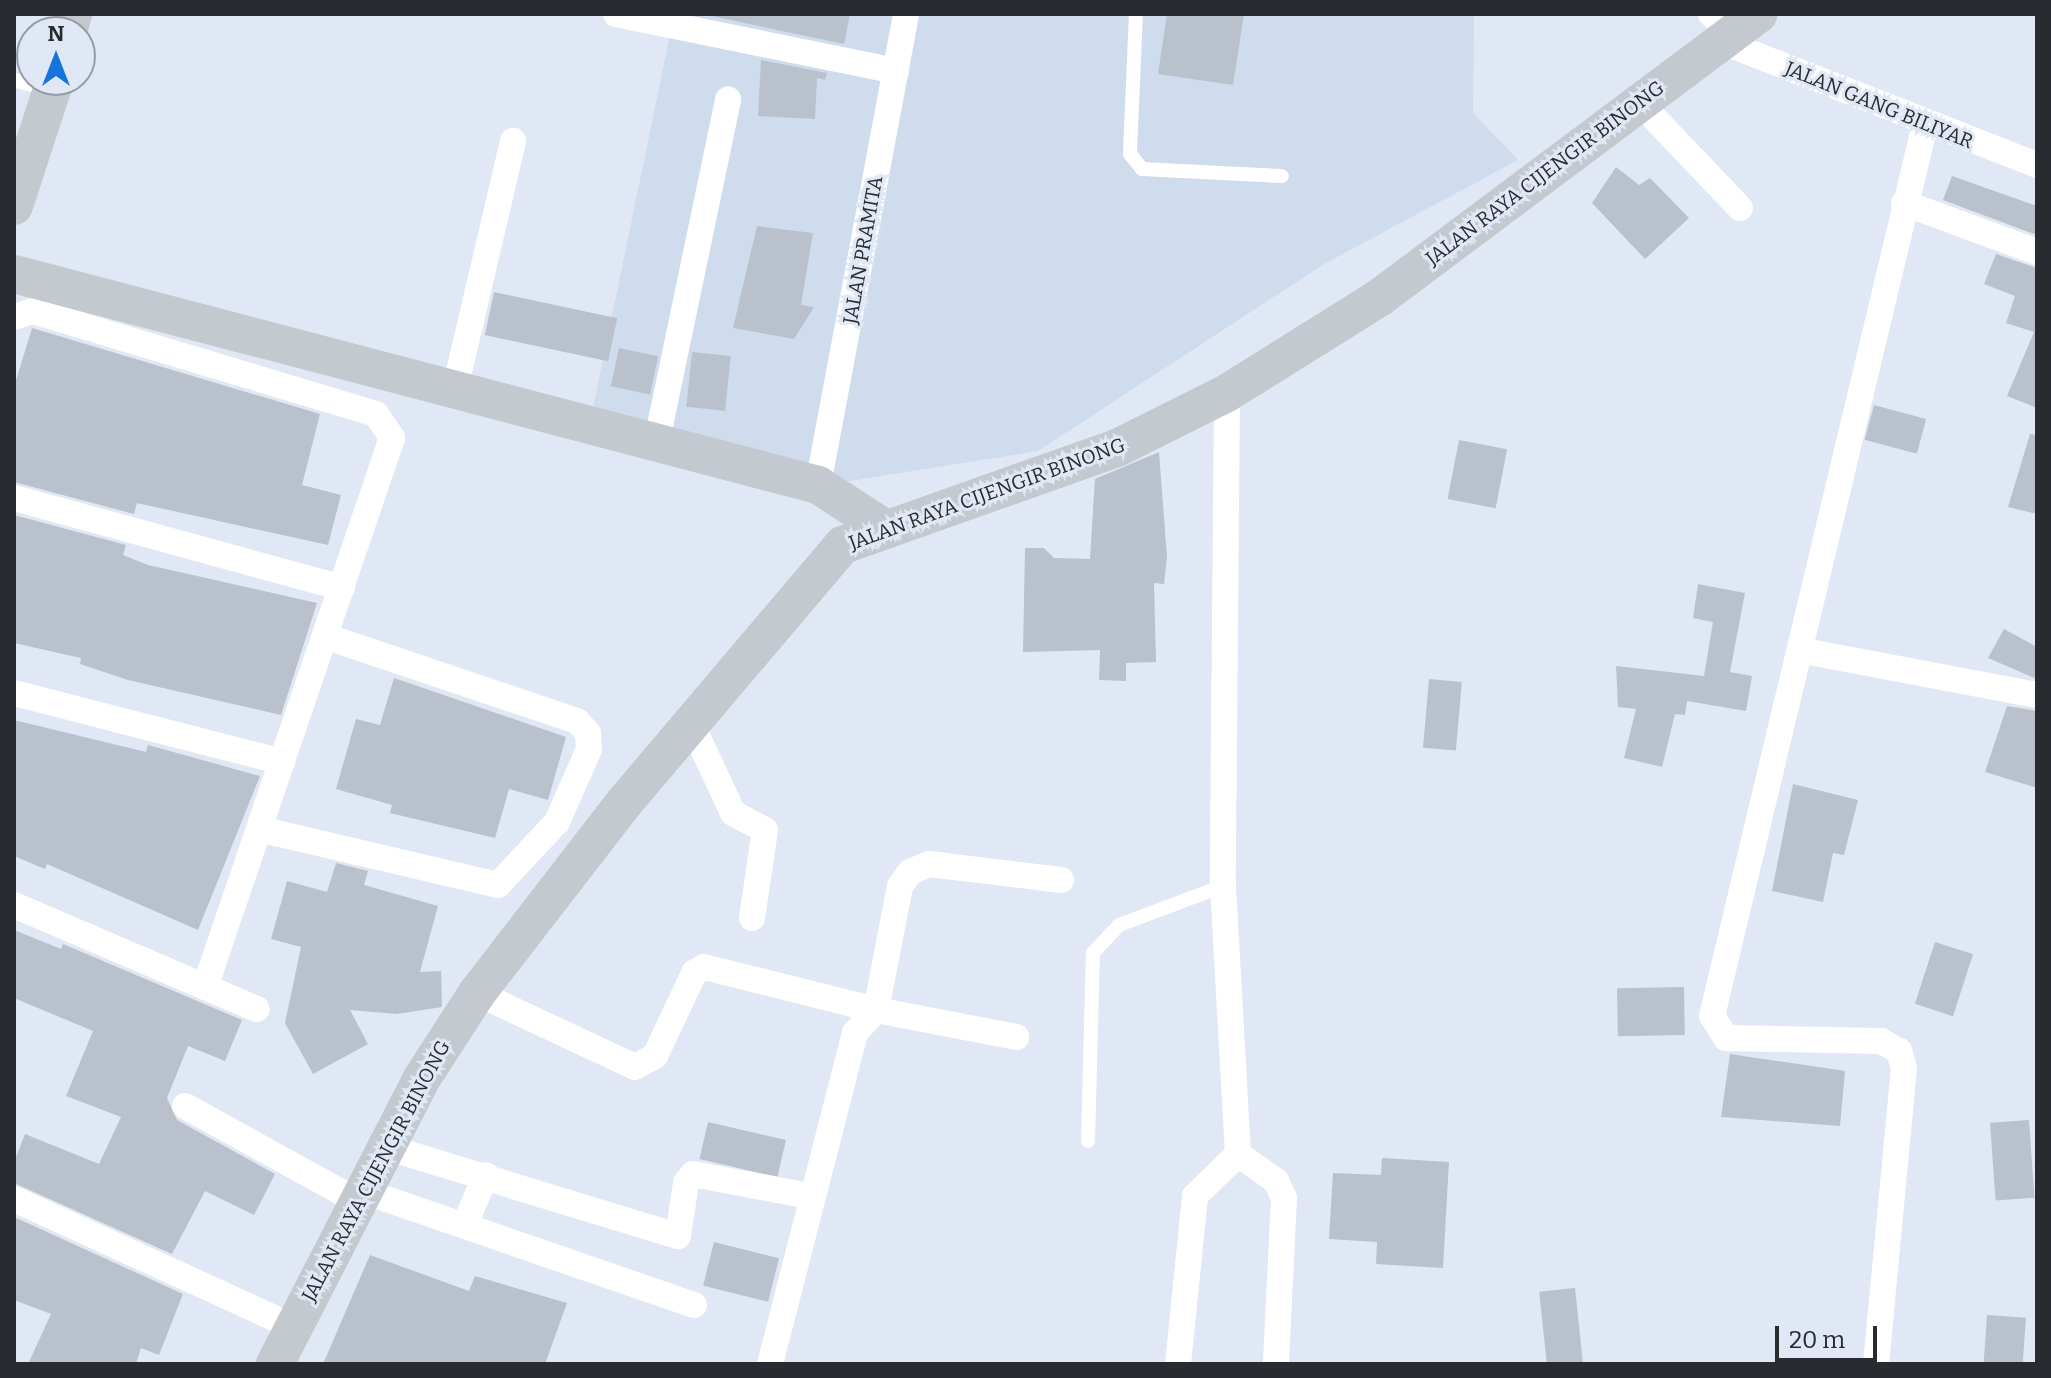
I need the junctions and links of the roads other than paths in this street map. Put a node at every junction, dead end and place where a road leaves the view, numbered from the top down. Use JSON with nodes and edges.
{"nodes":[{"id":1,"x":616,"y":14,"type":"edge"},
{"id":2,"x":906,"y":14,"type":"edge"},
{"id":3,"x":1136,"y":14,"type":"edge"},
{"id":4,"x":1731,"y":26,"type":"edge"},
{"id":5,"x":896,"y":71,"type":"junction"},
{"id":6,"x":50,"y":96,"type":"edge"},
{"id":7,"x":728,"y":99,"type":"dead end"},
{"id":8,"x":1640,"y":103,"type":"junction"},
{"id":9,"x":1925,"y":125,"type":"junction"},
{"id":10,"x":513,"y":141,"type":"dead end"},
{"id":11,"x":2037,"y":165,"type":"edge"},
{"id":12,"x":1282,"y":176,"type":"dead end"},
{"id":13,"x":1904,"y":203,"type":"junction"},
{"id":14,"x":14,"y":206,"type":"edge"},
{"id":15,"x":1740,"y":208,"type":"dead end"},
{"id":16,"x":2037,"y":252,"type":"edge"},
{"id":17,"x":14,"y":274,"type":"edge"},
{"id":18,"x":14,"y":317,"type":"edge"},
{"id":19,"x":454,"y":393,"type":"junction"},
{"id":20,"x":1227,"y":393,"type":"junction"},
{"id":21,"x":657,"y":440,"type":"junction"},
{"id":22,"x":818,"y":485,"type":"junction"},
{"id":23,"x":14,"y":498,"type":"edge"},
{"id":24,"x":886,"y":529,"type":"junction"},
{"id":25,"x":843,"y":545,"type":"junction"},
{"id":26,"x":342,"y":588,"type":"junction"},
{"id":27,"x":325,"y":636,"type":"junction"},
{"id":28,"x":1804,"y":651,"type":"junction"},
{"id":29,"x":14,"y":693,"type":"edge"},
{"id":30,"x":2037,"y":695,"type":"edge"},
{"id":31,"x":692,"y":725,"type":"junction"},
{"id":32,"x":282,"y":762,"type":"junction"},
{"id":33,"x":259,"y":829,"type":"junction"},
{"id":34,"x":1061,"y":880,"type":"dead end"},
{"id":35,"x":1223,"y":886,"type":"junction"},
{"id":36,"x":14,"y":905,"type":"edge"},
{"id":37,"x":752,"y":918,"type":"dead end"},
{"id":38,"x":205,"y":987,"type":"junction"},
{"id":39,"x":477,"y":993,"type":"junction"},
{"id":40,"x":257,"y":1009,"type":"dead end"},
{"id":41,"x":876,"y":1010,"type":"junction"},
{"id":42,"x":1016,"y":1037,"type":"dead end"},
{"id":43,"x":185,"y":1106,"type":"dead end"},
{"id":44,"x":1088,"y":1141,"type":"dead end"},
{"id":45,"x":386,"y":1147,"type":"junction"},
{"id":46,"x":1238,"y":1154,"type":"junction"},
{"id":47,"x":486,"y":1175,"type":"junction"},
{"id":48,"x":360,"y":1196,"type":"junction"},
{"id":49,"x":809,"y":1196,"type":"junction"},
{"id":50,"x":14,"y":1199,"type":"edge"},
{"id":51,"x":465,"y":1224,"type":"junction"},
{"id":52,"x":694,"y":1305,"type":"dead end"},
{"id":53,"x":293,"y":1327,"type":"junction"},
{"id":54,"x":275,"y":1364,"type":"edge"},
{"id":55,"x":770,"y":1364,"type":"edge"},
{"id":56,"x":1178,"y":1364,"type":"edge"},
{"id":57,"x":1276,"y":1364,"type":"edge"},
{"id":58,"x":1876,"y":1364,"type":"edge"}],
"edges":[{"from":1,"to":5,"type":"street"},
{"from":2,"to":5,"type":"street","name":"JALAN PRAMITA"},
{"from":3,"to":12,"type":"lane"},
{"from":4,"to":8,"type":"street","name":"JALAN RAYA CIJENGIR BINONG"},
{"from":4,"to":9,"type":"street","name":"JALAN GANG BILIYAR"},
{"from":5,"to":22,"type":"street","name":"JALAN PRAMITA"},
{"from":6,"to":14,"type":"street"},
{"from":7,"to":21,"type":"street"},
{"from":8,"to":15,"type":"street"},
{"from":8,"to":20,"type":"street","name":"JALAN RAYA CIJENGIR BINONG"},
{"from":9,"to":11,"type":"street","name":"JALAN GANG BILIYAR"},
{"from":9,"to":13,"type":"street"},
{"from":10,"to":19,"type":"street"},
{"from":13,"to":16,"type":"street"},
{"from":13,"to":28,"type":"street"},
{"from":17,"to":19,"type":"street"},
{"from":18,"to":26,"type":"street"},
{"from":19,"to":21,"type":"street"},
{"from":20,"to":24,"type":"street","name":"JALAN RAYA CIJENGIR BINONG"},
{"from":20,"to":35,"type":"street"},
{"from":21,"to":22,"type":"street"},
{"from":22,"to":24,"type":"street"},
{"from":22,"to":25,"type":"street"},
{"from":23,"to":26,"type":"street"},
{"from":24,"to":25,"type":"street","name":"JALAN RAYA CIJENGIR BINONG"},
{"from":25,"to":31,"type":"street","name":"JALAN RAYA CIJENGIR BINONG"},
{"from":26,"to":27,"type":"street"},
{"from":27,"to":32,"type":"street"},
{"from":27,"to":33,"type":"street"},
{"from":28,"to":30,"type":"street"},
{"from":28,"to":58,"type":"street"},
{"from":29,"to":32,"type":"street"},
{"from":31,"to":37,"type":"street"},
{"from":31,"to":39,"type":"street","name":"JALAN RAYA CIJENGIR BINONG"},
{"from":32,"to":33,"type":"street"},
{"from":33,"to":38,"type":"street"},
{"from":34,"to":41,"type":"street"},
{"from":35,"to":44,"type":"lane"},
{"from":35,"to":46,"type":"street"},
{"from":36,"to":38,"type":"street"},
{"from":38,"to":40,"type":"street"},
{"from":39,"to":41,"type":"street"},
{"from":39,"to":45,"type":"street","name":"JALAN RAYA CIJENGIR BINONG"},
{"from":41,"to":42,"type":"street"},
{"from":41,"to":49,"type":"street"},
{"from":43,"to":48,"type":"street"},
{"from":45,"to":47,"type":"street"},
{"from":45,"to":48,"type":"street","name":"JALAN RAYA CIJENGIR BINONG"},
{"from":46,"to":56,"type":"street"},
{"from":46,"to":57,"type":"street"},
{"from":47,"to":49,"type":"street"},
{"from":47,"to":51,"type":"street"},
{"from":48,"to":51,"type":"street"},
{"from":48,"to":53,"type":"street","name":"JALAN RAYA CIJENGIR BINONG"},
{"from":49,"to":55,"type":"street"},
{"from":50,"to":53,"type":"street"},
{"from":51,"to":52,"type":"street"},
{"from":53,"to":54,"type":"street","name":"JALAN RAYA CIJENGIR BINONG"}]}
